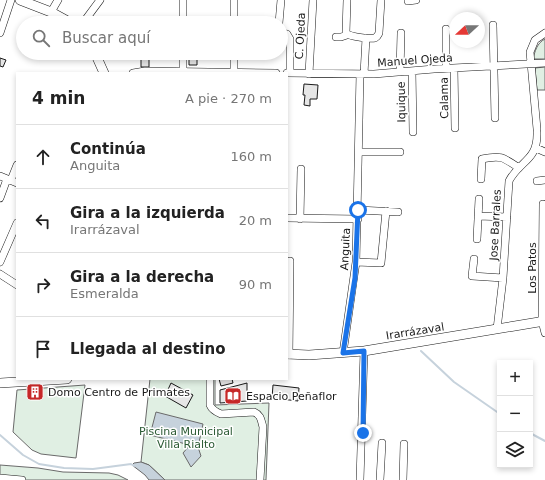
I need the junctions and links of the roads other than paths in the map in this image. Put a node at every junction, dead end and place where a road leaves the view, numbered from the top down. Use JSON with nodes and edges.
{"nodes":[{"id":1,"x":11,"y":0,"type":"edge"},
{"id":2,"x":20,"y":0,"type":"edge"},
{"id":3,"x":58,"y":0,"type":"edge"},
{"id":4,"x":100,"y":0,"type":"edge"},
{"id":5,"x":183,"y":0,"type":"edge"},
{"id":6,"x":234,"y":0,"type":"edge"},
{"id":7,"x":281,"y":0,"type":"edge"},
{"id":8,"x":313,"y":0,"type":"edge"},
{"id":9,"x":347,"y":0,"type":"edge"},
{"id":10,"x":381,"y":0,"type":"edge"},
{"id":11,"x":51,"y":12,"type":"junction"},
{"id":12,"x":58,"y":16,"type":"edge"},
{"id":13,"x":88,"y":16,"type":"edge"},
{"id":14,"x":183,"y":16,"type":"edge"},
{"id":15,"x":234,"y":16,"type":"edge"},
{"id":16,"x":280,"y":16,"type":"edge"},
{"id":17,"x":493,"y":24,"type":"dead end"},
{"id":18,"x":446,"y":29,"type":"dead end"},
{"id":19,"x":0,"y":33,"type":"edge"},
{"id":20,"x":401,"y":33,"type":"dead end"},
{"id":21,"x":545,"y":33,"type":"edge"},
{"id":22,"x":347,"y":35,"type":"junction"},
{"id":23,"x":288,"y":36,"type":"edge"},
{"id":24,"x":336,"y":37,"type":"dead end"},
{"id":25,"x":366,"y":38,"type":"junction"},
{"id":26,"x":98,"y":60,"type":"edge"},
{"id":27,"x":183,"y":60,"type":"edge"},
{"id":28,"x":234,"y":60,"type":"edge"},
{"id":29,"x":545,"y":63,"type":"edge"},
{"id":30,"x":530,"y":64,"type":"junction"},
{"id":31,"x":494,"y":66,"type":"junction"},
{"id":32,"x":446,"y":68,"type":"junction"},
{"id":33,"x":454,"y":68,"type":"junction"},
{"id":34,"x":183,"y":71,"type":"junction"},
{"id":35,"x":412,"y":71,"type":"junction"},
{"id":36,"x":104,"y":72,"type":"edge"},
{"id":37,"x":139,"y":72,"type":"edge"},
{"id":38,"x":234,"y":72,"type":"joint"},
{"id":39,"x":400,"y":72,"type":"junction"},
{"id":40,"x":289,"y":73,"type":"edge"},
{"id":41,"x":309,"y":74,"type":"junction"},
{"id":42,"x":362,"y":74,"type":"junction"},
{"id":43,"x":495,"y":118,"type":"dead end"},
{"id":44,"x":455,"y":128,"type":"dead end"},
{"id":45,"x":413,"y":132,"type":"dead end"},
{"id":46,"x":536,"y":148,"type":"junction"},
{"id":47,"x":359,"y":152,"type":"junction"},
{"id":48,"x":400,"y":152,"type":"dead end"},
{"id":49,"x":545,"y":152,"type":"edge"},
{"id":50,"x":16,"y":168,"type":"edge"},
{"id":51,"x":519,"y":168,"type":"junction"},
{"id":52,"x":301,"y":169,"type":"dead end"},
{"id":53,"x":0,"y":176,"type":"edge"},
{"id":54,"x":481,"y":178,"type":"dead end"},
{"id":55,"x":545,"y":180,"type":"edge"},
{"id":56,"x":12,"y":181,"type":"edge"},
{"id":57,"x":537,"y":181,"type":"dead end"},
{"id":58,"x":0,"y":198,"type":"edge"},
{"id":59,"x":479,"y":199,"type":"dead end"},
{"id":60,"x":543,"y":204,"type":"dead end"},
{"id":61,"x":358,"y":210,"type":"junction"},
{"id":62,"x":386,"y":211,"type":"junction"},
{"id":63,"x":398,"y":212,"type":"dead end"},
{"id":64,"x":478,"y":216,"type":"junction"},
{"id":65,"x":507,"y":217,"type":"junction"},
{"id":66,"x":288,"y":218,"type":"edge"},
{"id":67,"x":300,"y":218,"type":"junction"},
{"id":68,"x":358,"y":219,"type":"junction"},
{"id":69,"x":16,"y":225,"type":"edge"},
{"id":70,"x":477,"y":239,"type":"dead end"},
{"id":71,"x":357,"y":259,"type":"junction"},
{"id":72,"x":474,"y":259,"type":"dead end"},
{"id":73,"x":290,"y":261,"type":"dead end"},
{"id":74,"x":0,"y":262,"type":"edge"},
{"id":75,"x":0,"y":274,"type":"edge"},
{"id":76,"x":503,"y":278,"type":"junction"},
{"id":77,"x":16,"y":284,"type":"edge"},
{"id":78,"x":544,"y":321,"type":"edge"},
{"id":79,"x":497,"y":329,"type":"junction"},
{"id":80,"x":545,"y":333,"type":"edge"},
{"id":81,"x":364,"y":351,"type":"junction"},
{"id":82,"x":343,"y":353,"type":"junction"},
{"id":83,"x":288,"y":354,"type":"edge"},
{"id":84,"x":50,"y":380,"type":"edge"},
{"id":85,"x":210,"y":380,"type":"edge"},
{"id":86,"x":0,"y":383,"type":"edge"},
{"id":87,"x":382,"y":443,"type":"dead end"},
{"id":88,"x":404,"y":444,"type":"dead end"},
{"id":89,"x":0,"y":478,"type":"edge"},
{"id":90,"x":22,"y":480,"type":"edge"},
{"id":91,"x":260,"y":480,"type":"edge"},
{"id":92,"x":360,"y":480,"type":"edge"},
{"id":93,"x":380,"y":480,"type":"edge"},
{"id":94,"x":403,"y":480,"type":"edge"}],
"edges":[{"from":1,"to":19,"type":"street"},
{"from":2,"to":11,"type":"main road"},
{"from":3,"to":11,"type":"street"},
{"from":4,"to":13,"type":"street"},
{"from":5,"to":14,"type":"street"},
{"from":6,"to":15,"type":"street"},
{"from":7,"to":16,"type":"street"},
{"from":8,"to":41,"type":"street","name":"C. Ojeda"},
{"from":9,"to":22,"type":"street"},
{"from":10,"to":25,"type":"street"},
{"from":11,"to":12,"type":"main road"},
{"from":17,"to":31,"type":"street"},
{"from":18,"to":32,"type":"street"},
{"from":20,"to":39,"type":"street"},
{"from":21,"to":30,"type":"street"},
{"from":22,"to":24,"type":"street"},
{"from":22,"to":25,"type":"street"},
{"from":23,"to":40,"type":"street"},
{"from":25,"to":42,"type":"street","name":"Anguita"},
{"from":26,"to":36,"type":"main road"},
{"from":27,"to":34,"type":"street"},
{"from":28,"to":38,"type":"street"},
{"from":29,"to":30,"type":"street","name":"Manuel Ojeda"},
{"from":30,"to":31,"type":"street","name":"Manuel Ojeda"},
{"from":30,"to":46,"type":"street"},
{"from":31,"to":33,"type":"street","name":"Manuel Ojeda"},
{"from":31,"to":43,"type":"street"},
{"from":32,"to":33,"type":"street","name":"Manuel Ojeda"},
{"from":32,"to":35,"type":"street","name":"Manuel Ojeda"},
{"from":33,"to":44,"type":"street","name":"Calama"},
{"from":34,"to":37,"type":"street"},
{"from":34,"to":38,"type":"street"},
{"from":35,"to":39,"type":"street","name":"Manuel Ojeda"},
{"from":35,"to":45,"type":"street","name":"Iquique"},
{"from":39,"to":42,"type":"street","name":"Manuel Ojeda"},
{"from":40,"to":41,"type":"street","name":"Manuel Ojeda"},
{"from":41,"to":42,"type":"street","name":"Manuel Ojeda"},
{"from":42,"to":47,"type":"street","name":"Anguita"},
{"from":46,"to":49,"type":"street"},
{"from":46,"to":51,"type":"street","name":"Jose Barrales"},
{"from":47,"to":48,"type":"street"},
{"from":47,"to":61,"type":"street","name":"Anguita"},
{"from":50,"to":56,"type":"street"},
{"from":51,"to":54,"type":"street"},
{"from":51,"to":65,"type":"street","name":"Jose Barrales"},
{"from":52,"to":67,"type":"street"},
{"from":53,"to":56,"type":"street"},
{"from":55,"to":57,"type":"street"},
{"from":56,"to":58,"type":"street"},
{"from":59,"to":64,"type":"street"},
{"from":60,"to":78,"type":"street","name":"Los Patos"},
{"from":61,"to":62,"type":"street"},
{"from":61,"to":68,"type":"street","name":"Anguita"},
{"from":62,"to":63,"type":"street"},
{"from":62,"to":71,"type":"street"},
{"from":64,"to":65,"type":"street"},
{"from":64,"to":70,"type":"street"},
{"from":65,"to":76,"type":"street","name":"Jose Barrales"},
{"from":66,"to":67,"type":"street"},
{"from":67,"to":68,"type":"street"},
{"from":68,"to":71,"type":"street","name":"Anguita"},
{"from":69,"to":74,"type":"street"},
{"from":71,"to":82,"type":"street","name":"Anguita"},
{"from":72,"to":76,"type":"street"},
{"from":73,"to":83,"type":"street"},
{"from":75,"to":77,"type":"street"},
{"from":76,"to":79,"type":"street","name":"Jose Barrales"},
{"from":78,"to":79,"type":"main road","name":"Irarrázaval"},
{"from":78,"to":80,"type":"street","name":"Los Patos"},
{"from":79,"to":81,"type":"main road","name":"Irarrázaval"},
{"from":81,"to":82,"type":"main road","name":"Irarrázaval"},
{"from":81,"to":92,"type":"street"},
{"from":82,"to":83,"type":"main road","name":"Irarrázaval"},
{"from":84,"to":86,"type":"main road"},
{"from":85,"to":91,"type":"street"},
{"from":87,"to":93,"type":"street"},
{"from":88,"to":94,"type":"street"},
{"from":89,"to":90,"type":"street"}]}
